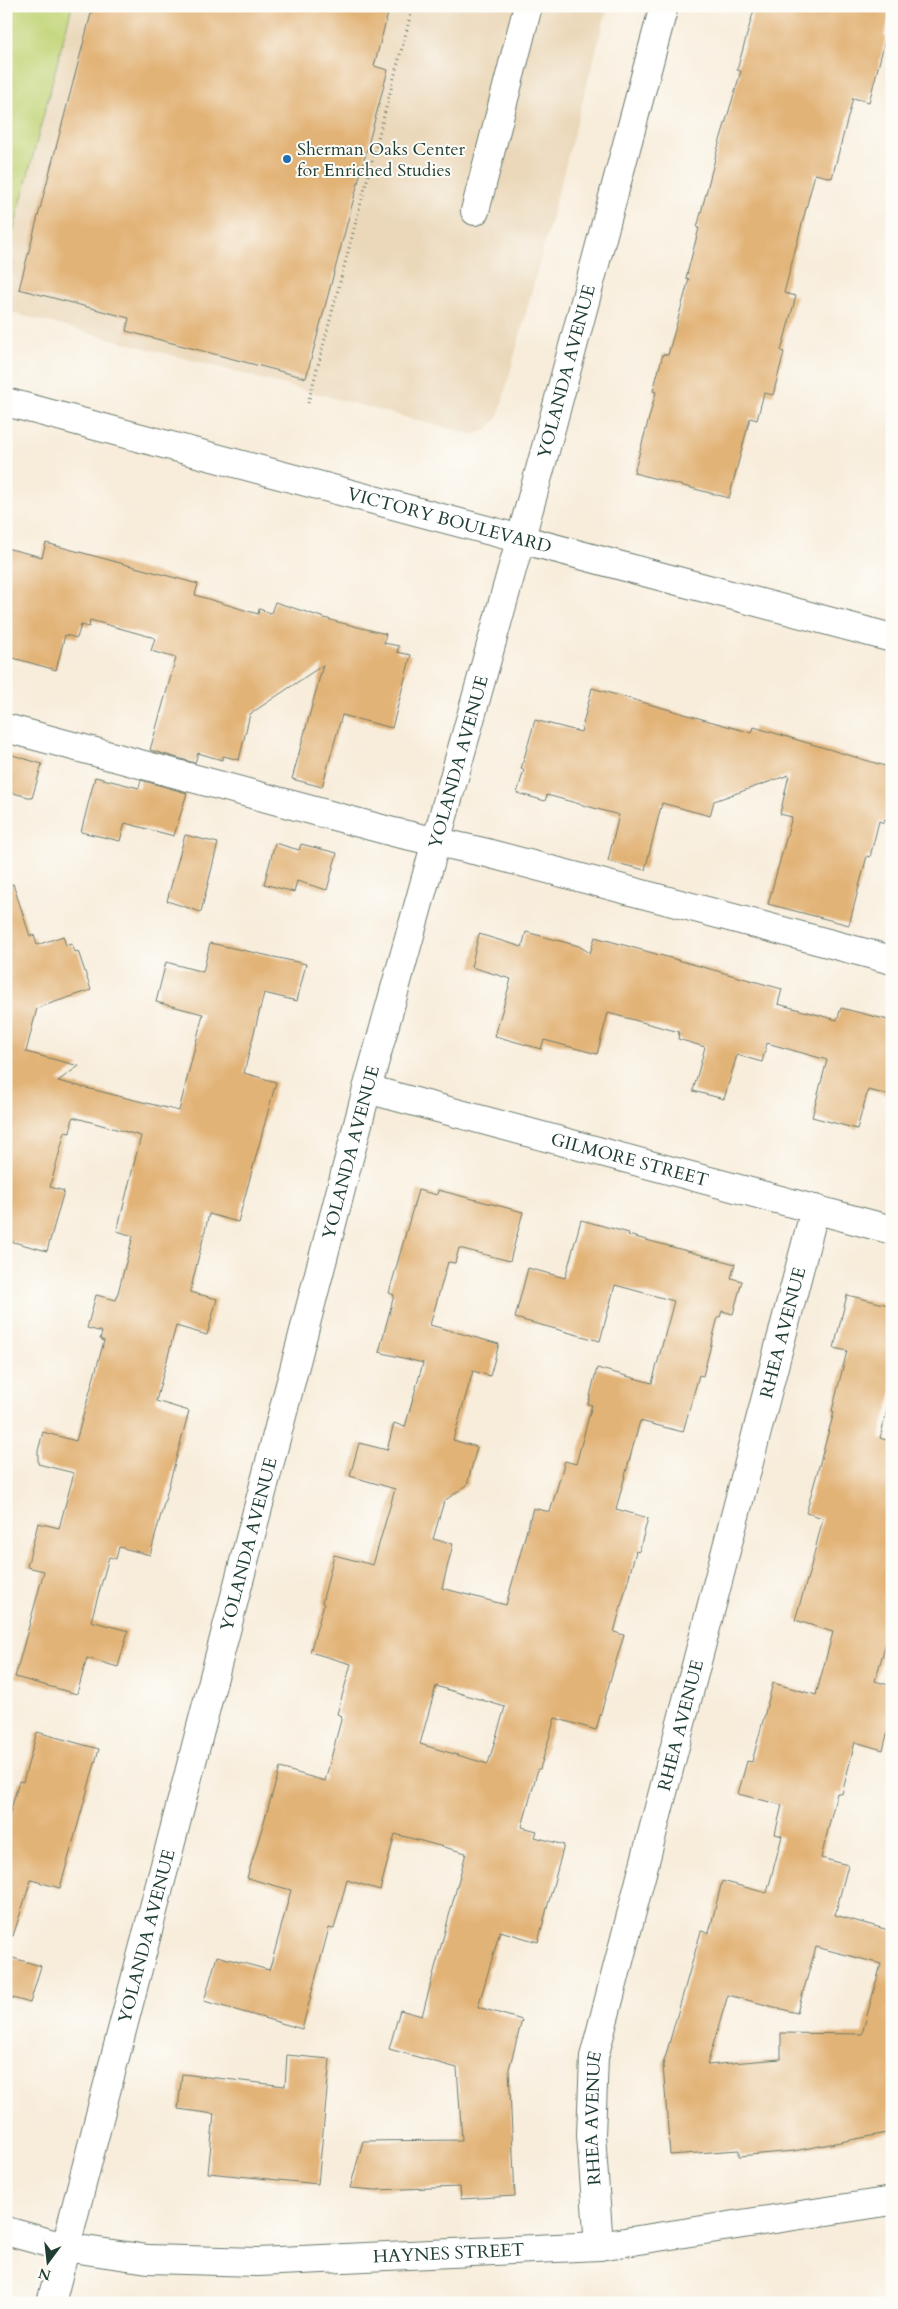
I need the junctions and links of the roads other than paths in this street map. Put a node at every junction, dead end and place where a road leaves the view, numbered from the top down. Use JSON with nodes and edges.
{"nodes":[{"id":1,"x":528,"y":6,"type":"edge"},
{"id":2,"x":664,"y":6,"type":"edge"},
{"id":3,"x":475,"y":211,"type":"dead end"},
{"id":4,"x":6,"y":402,"type":"edge"},
{"id":5,"x":520,"y":538,"type":"junction"},
{"id":6,"x":892,"y":638,"type":"edge"},
{"id":7,"x":6,"y":728,"type":"edge"},
{"id":8,"x":436,"y":841,"type":"junction"},
{"id":9,"x":892,"y":960,"type":"edge"},
{"id":10,"x":368,"y":1089,"type":"junction"},
{"id":11,"x":815,"y":1209,"type":"junction"},
{"id":12,"x":892,"y":1230,"type":"edge"},
{"id":13,"x":892,"y":2201,"type":"edge"},
{"id":14,"x":6,"y":2231,"type":"edge"},
{"id":15,"x":599,"y":2246,"type":"junction"},
{"id":16,"x":64,"y":2247,"type":"junction"},
{"id":17,"x":51,"y":2303,"type":"edge"}],
"edges":[{"from":1,"to":3,"type":"street"},
{"from":2,"to":5,"type":"street","name":"YOLANDA AVENUE"},
{"from":4,"to":5,"type":"street","name":"VICTORY BOULEVARD"},
{"from":5,"to":6,"type":"street","name":"VICTORY BOULEVARD"},
{"from":5,"to":8,"type":"street","name":"YOLANDA AVENUE"},
{"from":7,"to":8,"type":"street"},
{"from":8,"to":9,"type":"street"},
{"from":8,"to":10,"type":"street","name":"YOLANDA AVENUE"},
{"from":10,"to":11,"type":"street","name":"GILMORE STREET"},
{"from":10,"to":16,"type":"street","name":"YOLANDA AVENUE"},
{"from":11,"to":12,"type":"street","name":"GILMORE STREET"},
{"from":11,"to":15,"type":"street","name":"RHEA AVENUE"},
{"from":13,"to":15,"type":"street","name":"HAYNES STREET"},
{"from":14,"to":16,"type":"street","name":"HAYNES STREET"},
{"from":15,"to":16,"type":"street","name":"HAYNES STREET"},
{"from":16,"to":17,"type":"street","name":"YOLANDA AVENUE"}]}
